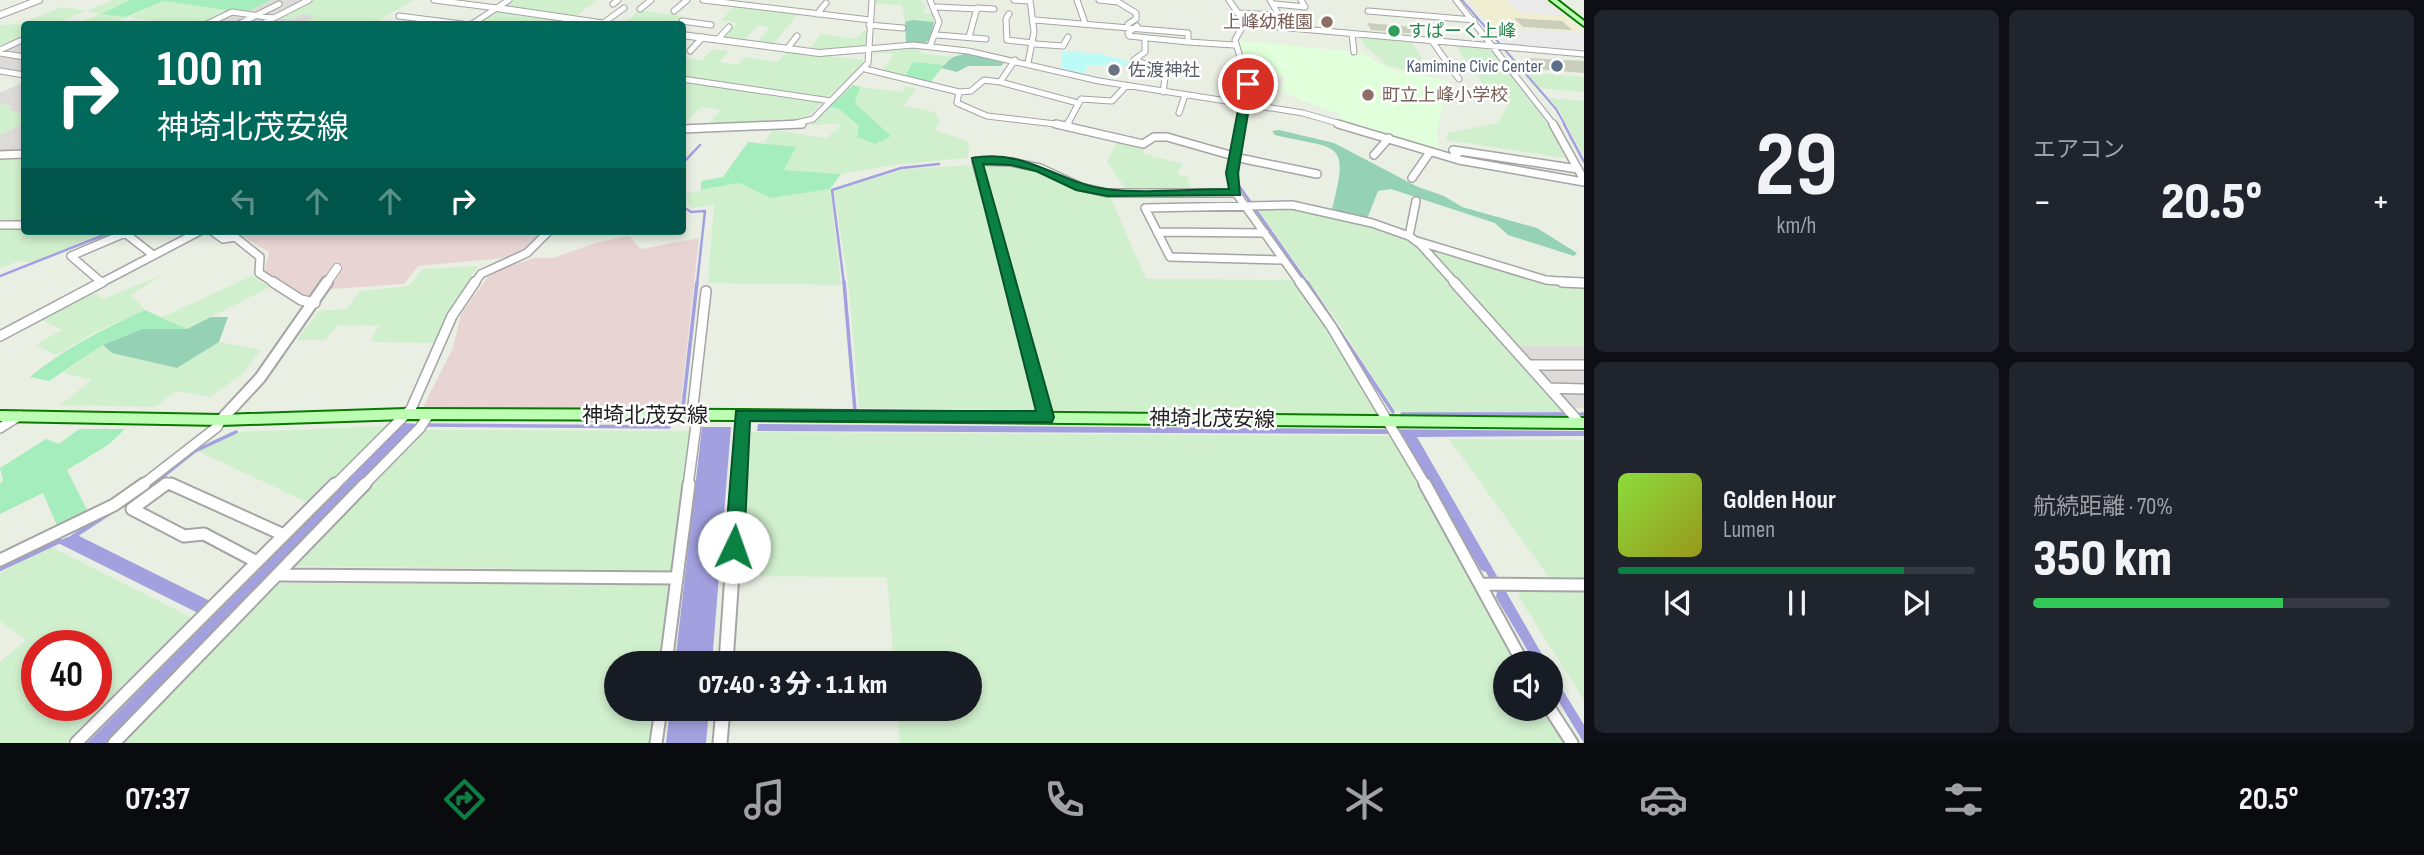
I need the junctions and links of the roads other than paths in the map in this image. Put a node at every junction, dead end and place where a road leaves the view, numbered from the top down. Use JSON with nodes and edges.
{"nodes":[{"id":1,"x":21,"y":0,"type":"edge"},
{"id":2,"x":309,"y":0,"type":"edge"},
{"id":3,"x":434,"y":0,"type":"edge"},
{"id":4,"x":470,"y":0,"type":"edge"},
{"id":5,"x":509,"y":0,"type":"edge"},
{"id":6,"x":651,"y":0,"type":"edge"},
{"id":7,"x":687,"y":0,"type":"edge"},
{"id":8,"x":703,"y":0,"type":"edge"},
{"id":9,"x":756,"y":0,"type":"edge"},
{"id":10,"x":872,"y":0,"type":"edge"},
{"id":11,"x":930,"y":0,"type":"edge"},
{"id":12,"x":1014,"y":0,"type":"edge"},
{"id":13,"x":1030,"y":0,"type":"edge"},
{"id":14,"x":1077,"y":0,"type":"edge"},
{"id":15,"x":1098,"y":0,"type":"edge"},
{"id":16,"x":1229,"y":0,"type":"edge"},
{"id":17,"x":1301,"y":0,"type":"edge"},
{"id":18,"x":1456,"y":0,"type":"edge"},
{"id":19,"x":1553,"y":0,"type":"edge"},
{"id":20,"x":36,"y":1,"type":"edge"},
{"id":21,"x":1273,"y":2,"type":"edge"},
{"id":22,"x":826,"y":3,"type":"dead end"},
{"id":23,"x":279,"y":4,"type":"dead end"},
{"id":24,"x":463,"y":4,"type":"junction"},
{"id":25,"x":750,"y":6,"type":"junction"},
{"id":26,"x":937,"y":7,"type":"junction"},
{"id":27,"x":498,"y":8,"type":"junction"},
{"id":28,"x":624,"y":8,"type":"dead end"},
{"id":29,"x":640,"y":9,"type":"dead end"},
{"id":30,"x":977,"y":9,"type":"junction"},
{"id":31,"x":994,"y":9,"type":"dead end"},
{"id":32,"x":674,"y":11,"type":"dead end"},
{"id":33,"x":1368,"y":11,"type":"dead end"},
{"id":34,"x":1237,"y":13,"type":"junction"},
{"id":35,"x":817,"y":14,"type":"junction"},
{"id":36,"x":1009,"y":14,"type":"dead end"},
{"id":37,"x":0,"y":15,"type":"edge"},
{"id":38,"x":257,"y":16,"type":"junction"},
{"id":39,"x":399,"y":16,"type":"dead end"},
{"id":40,"x":274,"y":18,"type":"junction"},
{"id":41,"x":1034,"y":20,"type":"junction"},
{"id":42,"x":1474,"y":20,"type":"junction"},
{"id":43,"x":212,"y":21,"type":"edge"},
{"id":44,"x":246,"y":21,"type":"edge"},
{"id":45,"x":268,"y":21,"type":"edge"},
{"id":46,"x":438,"y":21,"type":"edge"},
{"id":47,"x":477,"y":21,"type":"edge"},
{"id":48,"x":584,"y":21,"type":"edge"},
{"id":49,"x":608,"y":21,"type":"edge"},
{"id":50,"x":686,"y":22,"type":"edge"},
{"id":51,"x":870,"y":23,"type":"junction"},
{"id":52,"x":1085,"y":23,"type":"junction"},
{"id":53,"x":698,"y":24,"type":"junction"},
{"id":54,"x":1128,"y":24,"type":"junction"},
{"id":55,"x":1244,"y":24,"type":"junction"},
{"id":56,"x":1584,"y":24,"type":"edge"},
{"id":57,"x":711,"y":25,"type":"dead end"},
{"id":58,"x":1137,"y":26,"type":"junction"},
{"id":59,"x":729,"y":27,"type":"dead end"},
{"id":60,"x":903,"y":28,"type":"dead end"},
{"id":61,"x":686,"y":33,"type":"edge"},
{"id":62,"x":1352,"y":34,"type":"junction"},
{"id":63,"x":686,"y":35,"type":"edge"},
{"id":64,"x":937,"y":35,"type":"junction"},
{"id":65,"x":797,"y":36,"type":"dead end"},
{"id":66,"x":703,"y":37,"type":"junction"},
{"id":67,"x":969,"y":37,"type":"junction"},
{"id":68,"x":1069,"y":37,"type":"dead end"},
{"id":69,"x":986,"y":39,"type":"dead end"},
{"id":70,"x":718,"y":40,"type":"junction"},
{"id":71,"x":1145,"y":40,"type":"junction"},
{"id":72,"x":1432,"y":41,"type":"junction"},
{"id":73,"x":21,"y":42,"type":"edge"},
{"id":74,"x":1188,"y":42,"type":"junction"},
{"id":75,"x":1035,"y":44,"type":"junction"},
{"id":76,"x":1234,"y":45,"type":"junction"},
{"id":77,"x":930,"y":46,"type":"junction"},
{"id":78,"x":1501,"y":47,"type":"junction"},
{"id":79,"x":787,"y":49,"type":"junction"},
{"id":80,"x":867,"y":49,"type":"junction"},
{"id":81,"x":690,"y":51,"type":"dead end"},
{"id":82,"x":0,"y":52,"type":"edge"},
{"id":83,"x":1354,"y":52,"type":"dead end"},
{"id":84,"x":1584,"y":54,"type":"edge"},
{"id":85,"x":21,"y":56,"type":"edge"},
{"id":86,"x":1015,"y":60,"type":"junction"},
{"id":87,"x":1028,"y":63,"type":"junction"},
{"id":88,"x":1175,"y":63,"type":"dead end"},
{"id":89,"x":865,"y":69,"type":"junction"},
{"id":90,"x":0,"y":71,"type":"edge"},
{"id":91,"x":1166,"y":71,"type":"junction"},
{"id":92,"x":21,"y":74,"type":"edge"},
{"id":93,"x":1459,"y":79,"type":"dead end"},
{"id":94,"x":686,"y":80,"type":"edge"},
{"id":95,"x":1000,"y":82,"type":"junction"},
{"id":96,"x":1126,"y":86,"type":"junction"},
{"id":97,"x":959,"y":92,"type":"junction"},
{"id":98,"x":1163,"y":92,"type":"junction"},
{"id":99,"x":1185,"y":95,"type":"junction"},
{"id":100,"x":831,"y":101,"type":"junction"},
{"id":101,"x":1078,"y":103,"type":"junction"},
{"id":102,"x":1242,"y":106,"type":"junction"},
{"id":103,"x":1179,"y":113,"type":"dead end"},
{"id":104,"x":1066,"y":126,"type":"junction"},
{"id":105,"x":686,"y":129,"type":"edge"},
{"id":106,"x":1389,"y":138,"type":"junction"},
{"id":107,"x":21,"y":150,"type":"edge"},
{"id":108,"x":1430,"y":152,"type":"junction"},
{"id":109,"x":13,"y":154,"type":"junction"},
{"id":110,"x":21,"y":154,"type":"edge"},
{"id":111,"x":0,"y":155,"type":"edge"},
{"id":112,"x":1374,"y":155,"type":"dead end"},
{"id":113,"x":1234,"y":157,"type":"junction"},
{"id":114,"x":1460,"y":160,"type":"junction"},
{"id":115,"x":1578,"y":169,"type":"junction"},
{"id":116,"x":1317,"y":174,"type":"dead end"},
{"id":117,"x":1412,"y":178,"type":"dead end"},
{"id":118,"x":1584,"y":181,"type":"edge"},
{"id":119,"x":1236,"y":193,"type":"junction"},
{"id":120,"x":1416,"y":201,"type":"dead end"},
{"id":121,"x":1245,"y":205,"type":"junction"},
{"id":122,"x":0,"y":225,"type":"edge"},
{"id":123,"x":21,"y":226,"type":"edge"},
{"id":124,"x":1157,"y":232,"type":"junction"},
{"id":125,"x":1265,"y":233,"type":"junction"},
{"id":126,"x":121,"y":235,"type":"edge"},
{"id":127,"x":131,"y":235,"type":"edge"},
{"id":128,"x":177,"y":235,"type":"edge"},
{"id":129,"x":191,"y":235,"type":"edge"},
{"id":130,"x":218,"y":235,"type":"edge"},
{"id":131,"x":545,"y":235,"type":"edge"},
{"id":132,"x":1413,"y":238,"type":"junction"},
{"id":133,"x":182,"y":239,"type":"junction"},
{"id":134,"x":153,"y":255,"type":"junction"},
{"id":135,"x":1284,"y":260,"type":"junction"},
{"id":136,"x":337,"y":268,"type":"dead end"},
{"id":137,"x":100,"y":281,"type":"junction"},
{"id":138,"x":1584,"y":282,"type":"edge"},
{"id":139,"x":706,"y":291,"type":"dead end"},
{"id":140,"x":315,"y":303,"type":"junction"},
{"id":141,"x":0,"y":336,"type":"edge"},
{"id":142,"x":1528,"y":365,"type":"junction"},
{"id":143,"x":1584,"y":365,"type":"edge"},
{"id":144,"x":1549,"y":388,"type":"junction"},
{"id":145,"x":1584,"y":388,"type":"edge"},
{"id":146,"x":406,"y":414,"type":"junction"},
{"id":147,"x":694,"y":415,"type":"junction"},
{"id":148,"x":742,"y":415,"type":"junction"},
{"id":149,"x":0,"y":416,"type":"edge"},
{"id":150,"x":19,"y":416,"type":"junction"},
{"id":151,"x":1046,"y":417,"type":"junction"},
{"id":152,"x":221,"y":420,"type":"junction"},
{"id":153,"x":424,"y":421,"type":"junction"},
{"id":154,"x":1582,"y":423,"type":"edge"},
{"id":155,"x":0,"y":428,"type":"edge"},
{"id":156,"x":1394,"y":428,"type":"junction"},
{"id":157,"x":284,"y":535,"type":"junction"},
{"id":158,"x":0,"y":560,"type":"edge"},
{"id":159,"x":257,"y":562,"type":"junction"},
{"id":160,"x":280,"y":575,"type":"junction"},
{"id":161,"x":676,"y":578,"type":"junction"},
{"id":162,"x":1481,"y":584,"type":"junction"},
{"id":163,"x":1584,"y":585,"type":"edge"},
{"id":164,"x":667,"y":651,"type":"edge"},
{"id":165,"x":727,"y":651,"type":"edge"},
{"id":166,"x":1517,"y":651,"type":"edge"},
{"id":167,"x":659,"y":721,"type":"edge"},
{"id":168,"x":722,"y":721,"type":"edge"},
{"id":169,"x":1558,"y":721,"type":"edge"},
{"id":170,"x":76,"y":743,"type":"edge"},
{"id":171,"x":114,"y":743,"type":"edge"},
{"id":172,"x":656,"y":743,"type":"edge"},
{"id":173,"x":720,"y":743,"type":"edge"},
{"id":174,"x":1573,"y":743,"type":"edge"}],
"edges":[{"from":1,"to":20,"type":"street"},
{"from":2,"to":40,"type":"street"},
{"from":3,"to":24,"type":"street"},
{"from":4,"to":24,"type":"street"},
{"from":5,"to":27,"type":"street"},
{"from":6,"to":29,"type":"street"},
{"from":7,"to":32,"type":"street"},
{"from":8,"to":25,"type":"street"},
{"from":9,"to":25,"type":"street"},
{"from":10,"to":51,"type":"street"},
{"from":11,"to":26,"type":"street"},
{"from":12,"to":13,"type":"street"},
{"from":13,"to":41,"type":"street"},
{"from":14,"to":52,"type":"street"},
{"from":15,"to":54,"type":"street"},
{"from":16,"to":34,"type":"street"},
{"from":17,"to":21,"type":"street"},
{"from":18,"to":42,"type":"street"},
{"from":19,"to":56,"type":"main road"},
{"from":20,"to":37,"type":"street"},
{"from":21,"to":34,"type":"street"},
{"from":22,"to":35,"type":"street"},
{"from":23,"to":38,"type":"street"},
{"from":24,"to":27,"type":"street"},
{"from":25,"to":35,"type":"street"},
{"from":26,"to":30,"type":"street"},
{"from":26,"to":64,"type":"street"},
{"from":27,"to":47,"type":"street"},
{"from":27,"to":48,"type":"street"},
{"from":28,"to":49,"type":"street"},
{"from":30,"to":31,"type":"street"},
{"from":30,"to":67,"type":"street"},
{"from":33,"to":42,"type":"street"},
{"from":34,"to":55,"type":"street"},
{"from":35,"to":51,"type":"street"},
{"from":36,"to":75,"type":"street"},
{"from":38,"to":40,"type":"street"},
{"from":38,"to":43,"type":"street"},
{"from":38,"to":44,"type":"street"},
{"from":39,"to":46,"type":"street"},
{"from":40,"to":45,"type":"street"},
{"from":41,"to":52,"type":"street"},
{"from":41,"to":75,"type":"street"},
{"from":42,"to":78,"type":"street"},
{"from":50,"to":53,"type":"street"},
{"from":51,"to":60,"type":"street"},
{"from":51,"to":80,"type":"street"},
{"from":52,"to":54,"type":"street"},
{"from":53,"to":57,"type":"street"},
{"from":53,"to":61,"type":"street"},
{"from":54,"to":58,"type":"street"},
{"from":55,"to":62,"type":"street"},
{"from":55,"to":76,"type":"street"},
{"from":58,"to":71,"type":"street"},
{"from":58,"to":74,"type":"street"},
{"from":59,"to":70,"type":"street"},
{"from":62,"to":72,"type":"street"},
{"from":62,"to":83,"type":"street"},
{"from":63,"to":66,"type":"street"},
{"from":64,"to":67,"type":"street"},
{"from":64,"to":77,"type":"street"},
{"from":65,"to":79,"type":"street"},
{"from":66,"to":70,"type":"street"},
{"from":66,"to":81,"type":"street"},
{"from":67,"to":69,"type":"street"},
{"from":68,"to":75,"type":"street"},
{"from":70,"to":79,"type":"street"},
{"from":71,"to":74,"type":"street"},
{"from":71,"to":91,"type":"street"},
{"from":72,"to":78,"type":"street"},
{"from":72,"to":93,"type":"street"},
{"from":73,"to":82,"type":"street"},
{"from":74,"to":76,"type":"street"},
{"from":75,"to":87,"type":"street"},
{"from":76,"to":102,"type":"street"},
{"from":77,"to":80,"type":"street"},
{"from":77,"to":86,"type":"street"},
{"from":78,"to":84,"type":"street"},
{"from":78,"to":115,"type":"street"},
{"from":79,"to":80,"type":"street"},
{"from":80,"to":89,"type":"street"},
{"from":82,"to":85,"type":"street"},
{"from":86,"to":87,"type":"street"},
{"from":86,"to":95,"type":"street"},
{"from":87,"to":96,"type":"street"},
{"from":88,"to":91,"type":"street"},
{"from":89,"to":97,"type":"street"},
{"from":89,"to":100,"type":"street"},
{"from":90,"to":92,"type":"street"},
{"from":91,"to":98,"type":"street"},
{"from":94,"to":100,"type":"street"},
{"from":95,"to":97,"type":"street"},
{"from":95,"to":101,"type":"street"},
{"from":96,"to":98,"type":"street"},
{"from":96,"to":101,"type":"street"},
{"from":97,"to":104,"type":"street"},
{"from":98,"to":99,"type":"street"},
{"from":99,"to":102,"type":"street"},
{"from":99,"to":103,"type":"street"},
{"from":100,"to":105,"type":"street"},
{"from":101,"to":104,"type":"street"},
{"from":102,"to":106,"type":"street"},
{"from":102,"to":113,"type":"street"},
{"from":104,"to":113,"type":"street"},
{"from":106,"to":108,"type":"street"},
{"from":106,"to":112,"type":"street"},
{"from":107,"to":109,"type":"street"},
{"from":108,"to":114,"type":"street"},
{"from":108,"to":117,"type":"street"},
{"from":109,"to":110,"type":"street"},
{"from":109,"to":111,"type":"street"},
{"from":113,"to":116,"type":"street"},
{"from":113,"to":119,"type":"street"},
{"from":114,"to":115,"type":"street"},
{"from":114,"to":118,"type":"street"},
{"from":115,"to":118,"type":"street"},
{"from":119,"to":121,"type":"street"},
{"from":119,"to":151,"type":"street"},
{"from":120,"to":132,"type":"street"},
{"from":121,"to":124,"type":"street"},
{"from":121,"to":125,"type":"street"},
{"from":121,"to":132,"type":"street"},
{"from":122,"to":123,"type":"street"},
{"from":124,"to":125,"type":"street"},
{"from":124,"to":135,"type":"street"},
{"from":125,"to":135,"type":"street"},
{"from":126,"to":137,"type":"street"},
{"from":127,"to":134,"type":"street"},
{"from":128,"to":133,"type":"street"},
{"from":129,"to":133,"type":"street"},
{"from":130,"to":140,"type":"street"},
{"from":131,"to":146,"type":"street"},
{"from":132,"to":138,"type":"street"},
{"from":132,"to":142,"type":"street"},
{"from":133,"to":134,"type":"street"},
{"from":134,"to":137,"type":"street"},
{"from":135,"to":156,"type":"street"},
{"from":136,"to":140,"type":"street"},
{"from":137,"to":141,"type":"street"},
{"from":139,"to":147,"type":"street"},
{"from":140,"to":152,"type":"street"},
{"from":142,"to":143,"type":"street"},
{"from":142,"to":144,"type":"street"},
{"from":144,"to":145,"type":"street"},
{"from":144,"to":154,"type":"street"},
{"from":146,"to":152,"type":"main road","name":"神埼北茂安線"},
{"from":146,"to":153,"type":"main road","name":"神埼北茂安線"},
{"from":146,"to":157,"type":"street"},
{"from":147,"to":148,"type":"main road","name":"神埼北茂安線"},
{"from":147,"to":153,"type":"main road","name":"神埼北茂安線"},
{"from":147,"to":161,"type":"street"},
{"from":148,"to":151,"type":"main road","name":"神埼北茂安線"},
{"from":148,"to":165,"type":"street"},
{"from":149,"to":150,"type":"main road","name":"神埼北茂安線"},
{"from":150,"to":152,"type":"main road","name":"神埼北茂安線"},
{"from":150,"to":155,"type":"street"},
{"from":151,"to":156,"type":"main road","name":"神埼北茂安線"},
{"from":152,"to":158,"type":"street"},
{"from":153,"to":160,"type":"street"},
{"from":154,"to":156,"type":"main road","name":"神埼北茂安線"},
{"from":156,"to":162,"type":"street"},
{"from":157,"to":159,"type":"street"},
{"from":157,"to":159,"type":"street"},
{"from":159,"to":170,"type":"street"},
{"from":160,"to":161,"type":"street"},
{"from":160,"to":171,"type":"street"},
{"from":161,"to":164,"type":"street"},
{"from":162,"to":163,"type":"street"},
{"from":162,"to":166,"type":"street"},
{"from":167,"to":172,"type":"street"},
{"from":168,"to":173,"type":"street"},
{"from":169,"to":174,"type":"street"}]}
